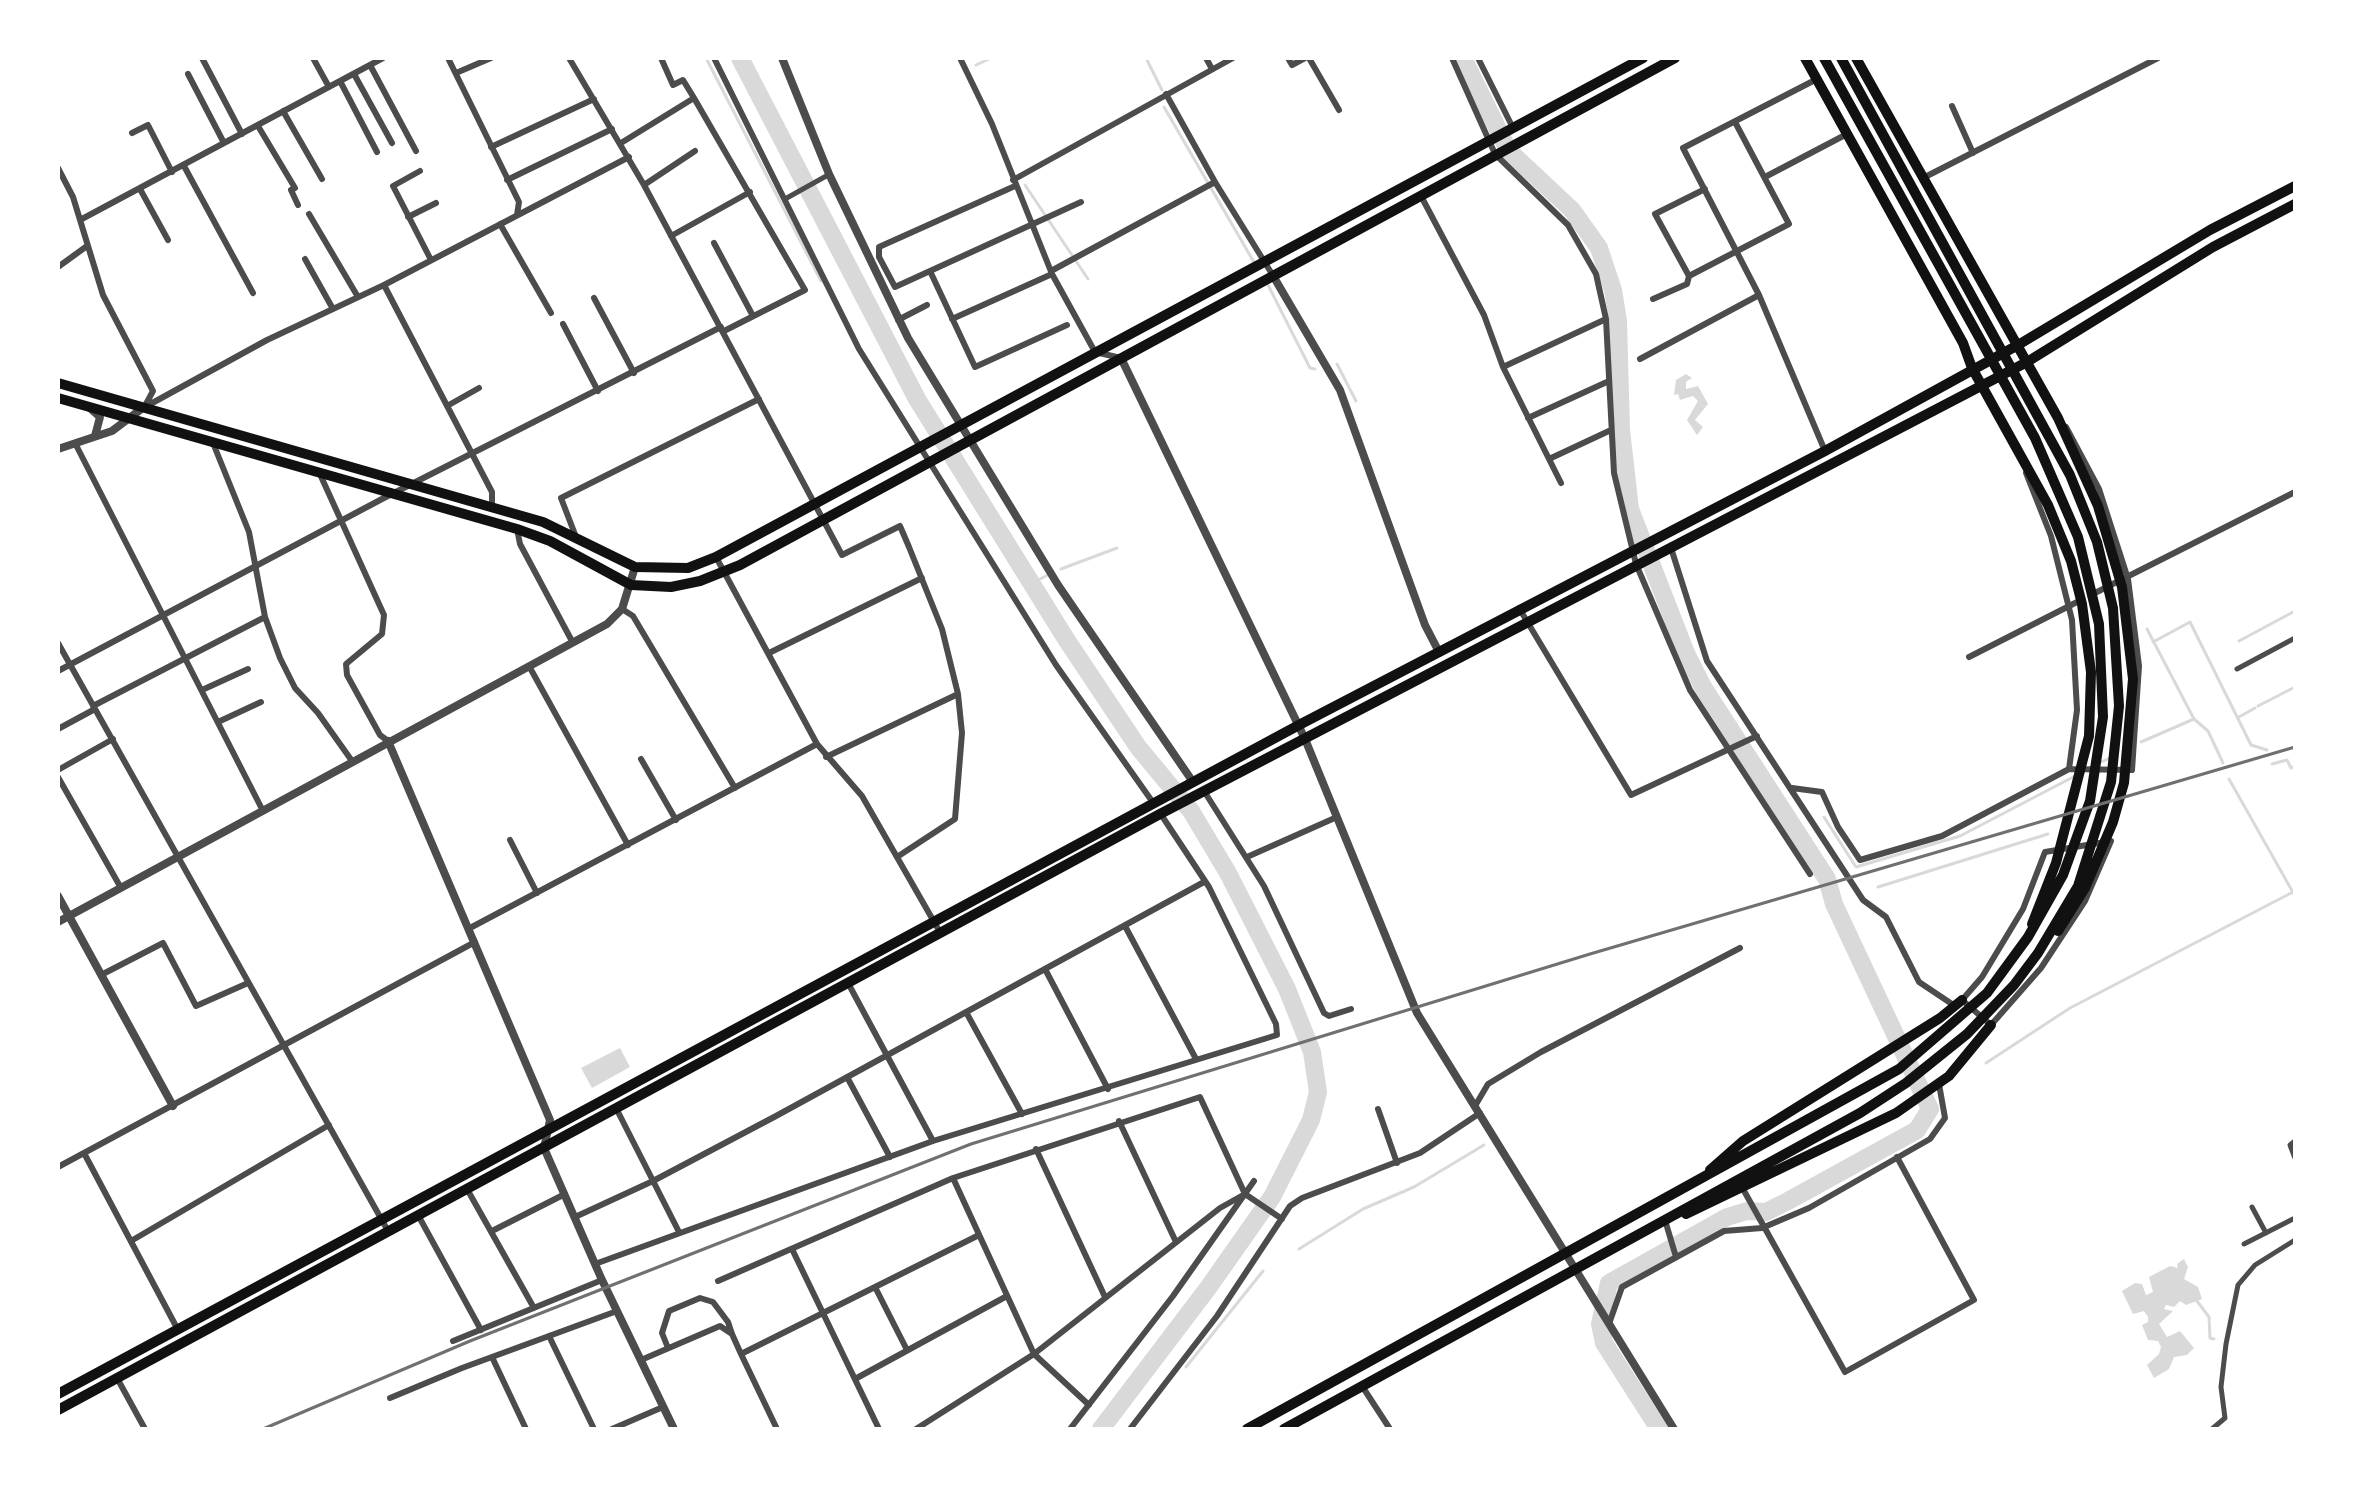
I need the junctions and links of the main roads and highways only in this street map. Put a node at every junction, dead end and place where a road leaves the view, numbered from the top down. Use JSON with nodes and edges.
{"nodes":[{"id":1,"x":1643,"y":58,"type":"edge"},
{"id":2,"x":1675,"y":58,"type":"edge"},
{"id":3,"x":1805,"y":58,"type":"edge"},
{"id":4,"x":1824,"y":58,"type":"edge"},
{"id":5,"x":1841,"y":58,"type":"edge"},
{"id":6,"x":1856,"y":58,"type":"edge"},
{"id":7,"x":2295,"y":186,"type":"edge"},
{"id":8,"x":2295,"y":204,"type":"edge"},
{"id":9,"x":2018,"y":345,"type":"junction"},
{"id":10,"x":2027,"y":362,"type":"junction"},
{"id":11,"x":1972,"y":368,"type":"junction"},
{"id":12,"x":58,"y":383,"type":"edge"},
{"id":13,"x":1982,"y":387,"type":"junction"},
{"id":14,"x":58,"y":398,"type":"edge"},
{"id":15,"x":2028,"y":937,"type":"junction"},
{"id":16,"x":2038,"y":953,"type":"junction"},
{"id":17,"x":1958,"y":1003,"type":"road end"},
{"id":18,"x":1991,"y":1025,"type":"road end"},
{"id":19,"x":1696,"y":1182,"type":"junction"},
{"id":20,"x":1665,"y":1220,"type":"junction"},
{"id":21,"x":58,"y":1394,"type":"edge"},
{"id":22,"x":58,"y":1410,"type":"edge"},
{"id":23,"x":1247,"y":1429,"type":"edge"},
{"id":24,"x":1284,"y":1429,"type":"edge"}],
"edges":[{"from":1,"to":12,"type":"main road"},
{"from":2,"to":14,"type":"main road"},
{"from":3,"to":11,"type":"main road"},
{"from":4,"to":15,"type":"main road"},
{"from":5,"to":16,"type":"main road"},
{"from":6,"to":9,"type":"main road"},
{"from":7,"to":9,"type":"main road"},
{"from":8,"to":10,"type":"main road"},
{"from":9,"to":10,"type":"main road"},
{"from":9,"to":11,"type":"main road"},
{"from":10,"to":13,"type":"main road"},
{"from":10,"to":16,"type":"main road"},
{"from":11,"to":13,"type":"main road"},
{"from":11,"to":21,"type":"main road"},
{"from":13,"to":15,"type":"main road"},
{"from":13,"to":22,"type":"main road"},
{"from":15,"to":19,"type":"main road"},
{"from":16,"to":20,"type":"main road"},
{"from":17,"to":19,"type":"main road"},
{"from":18,"to":20,"type":"main road"},
{"from":19,"to":23,"type":"main road"},
{"from":20,"to":24,"type":"main road"}]}
